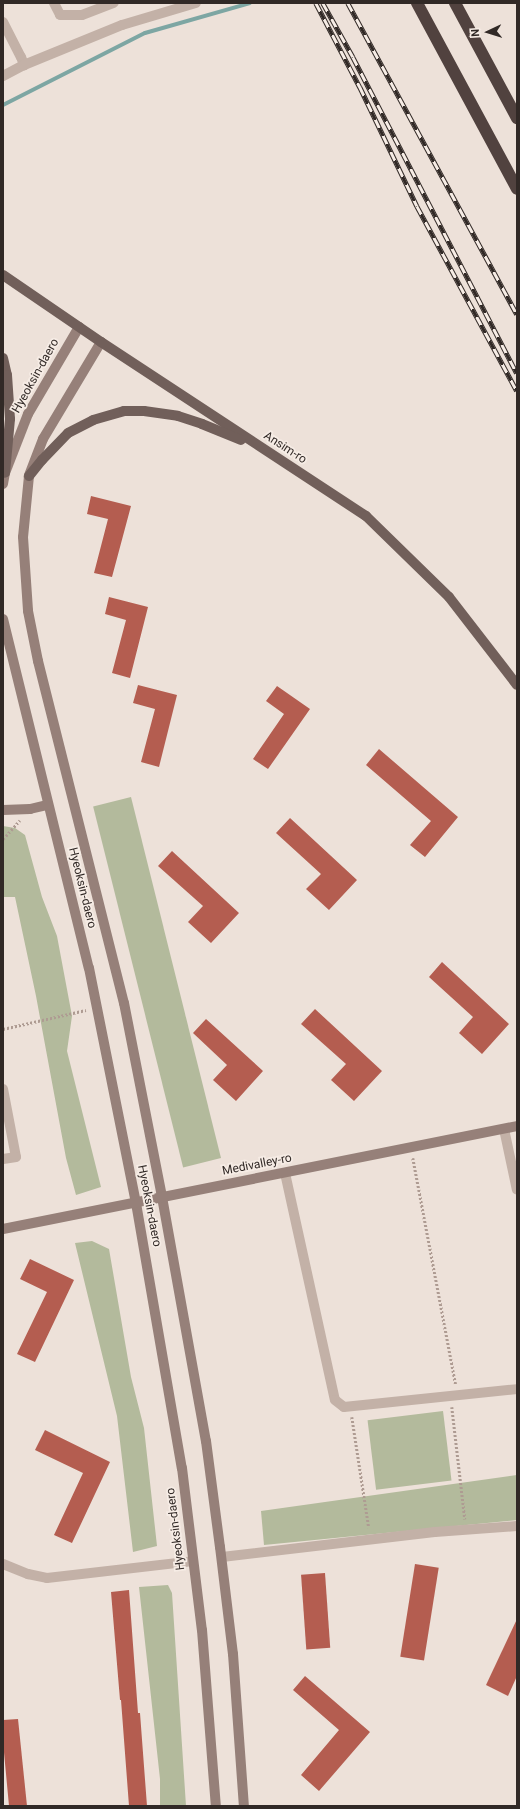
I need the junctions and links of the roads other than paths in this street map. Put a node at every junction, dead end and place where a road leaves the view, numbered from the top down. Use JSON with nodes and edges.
{"nodes":[{"id":1,"x":54,"y":3,"type":"edge"},
{"id":2,"x":114,"y":3,"type":"edge"},
{"id":3,"x":196,"y":3,"type":"edge"},
{"id":4,"x":417,"y":3,"type":"edge"},
{"id":5,"x":455,"y":3,"type":"edge"},
{"id":6,"x":3,"y":22,"type":"edge"},
{"id":7,"x":24,"y":65,"type":"junction"},
{"id":8,"x":5,"y":76,"type":"edge"},
{"id":9,"x":517,"y":118,"type":"edge"},
{"id":10,"x":517,"y":189,"type":"edge"},
{"id":11,"x":3,"y":275,"type":"edge"},
{"id":12,"x":79,"y":328,"type":"junction"},
{"id":13,"x":102,"y":342,"type":"junction"},
{"id":14,"x":3,"y":358,"type":"edge"},
{"id":15,"x":263,"y":449,"type":"junction"},
{"id":16,"x":4,"y":473,"type":"junction"},
{"id":17,"x":29,"y":476,"type":"junction"},
{"id":18,"x":3,"y":484,"type":"edge"},
{"id":19,"x":3,"y":619,"type":"edge"},
{"id":20,"x":517,"y":685,"type":"edge"},
{"id":21,"x":48,"y":805,"type":"junction"},
{"id":22,"x":3,"y":810,"type":"edge"},
{"id":23,"x":3,"y":1089,"type":"edge"},
{"id":24,"x":517,"y":1126,"type":"edge"},
{"id":25,"x":504,"y":1129,"type":"junction"},
{"id":26,"x":3,"y":1159,"type":"edge"},
{"id":27,"x":285,"y":1173,"type":"junction"},
{"id":28,"x":517,"y":1190,"type":"edge"},
{"id":29,"x":162,"y":1197,"type":"junction"},
{"id":30,"x":136,"y":1203,"type":"junction"},
{"id":31,"x":3,"y":1229,"type":"edge"},
{"id":32,"x":517,"y":1389,"type":"edge"},
{"id":33,"x":517,"y":1526,"type":"edge"},
{"id":34,"x":222,"y":1557,"type":"junction"},
{"id":35,"x":194,"y":1561,"type":"junction"},
{"id":36,"x":3,"y":1564,"type":"edge"},
{"id":37,"x":216,"y":1806,"type":"edge"},
{"id":38,"x":244,"y":1806,"type":"edge"}],
"edges":[{"from":1,"to":2,"type":"street"},
{"from":3,"to":7,"type":"street"},
{"from":4,"to":10,"type":"highway"},
{"from":5,"to":9,"type":"highway"},
{"from":6,"to":7,"type":"street"},
{"from":7,"to":8,"type":"street"},
{"from":11,"to":12,"type":"main road","name":"Ansim-ro"},
{"from":12,"to":13,"type":"main road","name":"Ansim-ro"},
{"from":12,"to":16,"type":"main road","name":"Hyeoksin-daero"},
{"from":13,"to":15,"type":"main road","name":"Ansim-ro"},
{"from":13,"to":17,"type":"main road"},
{"from":14,"to":16,"type":"main road"},
{"from":15,"to":17,"type":"main road"},
{"from":15,"to":20,"type":"main road","name":"Ansim-ro"},
{"from":16,"to":18,"type":"main road","name":"Hyeoksin-daero"},
{"from":17,"to":29,"type":"main road"},
{"from":19,"to":21,"type":"main road","name":"Hyeoksin-daero"},
{"from":21,"to":22,"type":"main road"},
{"from":21,"to":30,"type":"main road","name":"Hyeoksin-daero"},
{"from":23,"to":26,"type":"street"},
{"from":24,"to":25,"type":"main road","name":"Medivalley-ro"},
{"from":25,"to":27,"type":"main road","name":"Medivalley-ro"},
{"from":25,"to":28,"type":"street"},
{"from":27,"to":29,"type":"main road","name":"Medivalley-ro"},
{"from":27,"to":32,"type":"street"},
{"from":29,"to":30,"type":"main road","name":"Medivalley-ro"},
{"from":29,"to":34,"type":"main road"},
{"from":30,"to":31,"type":"main road","name":"Medivalley-ro"},
{"from":30,"to":35,"type":"main road","name":"Hyeoksin-daero"},
{"from":33,"to":34,"type":"street"},
{"from":34,"to":38,"type":"main road"},
{"from":35,"to":36,"type":"street"},
{"from":35,"to":37,"type":"main road","name":"Hyeoksin-daero"}]}
